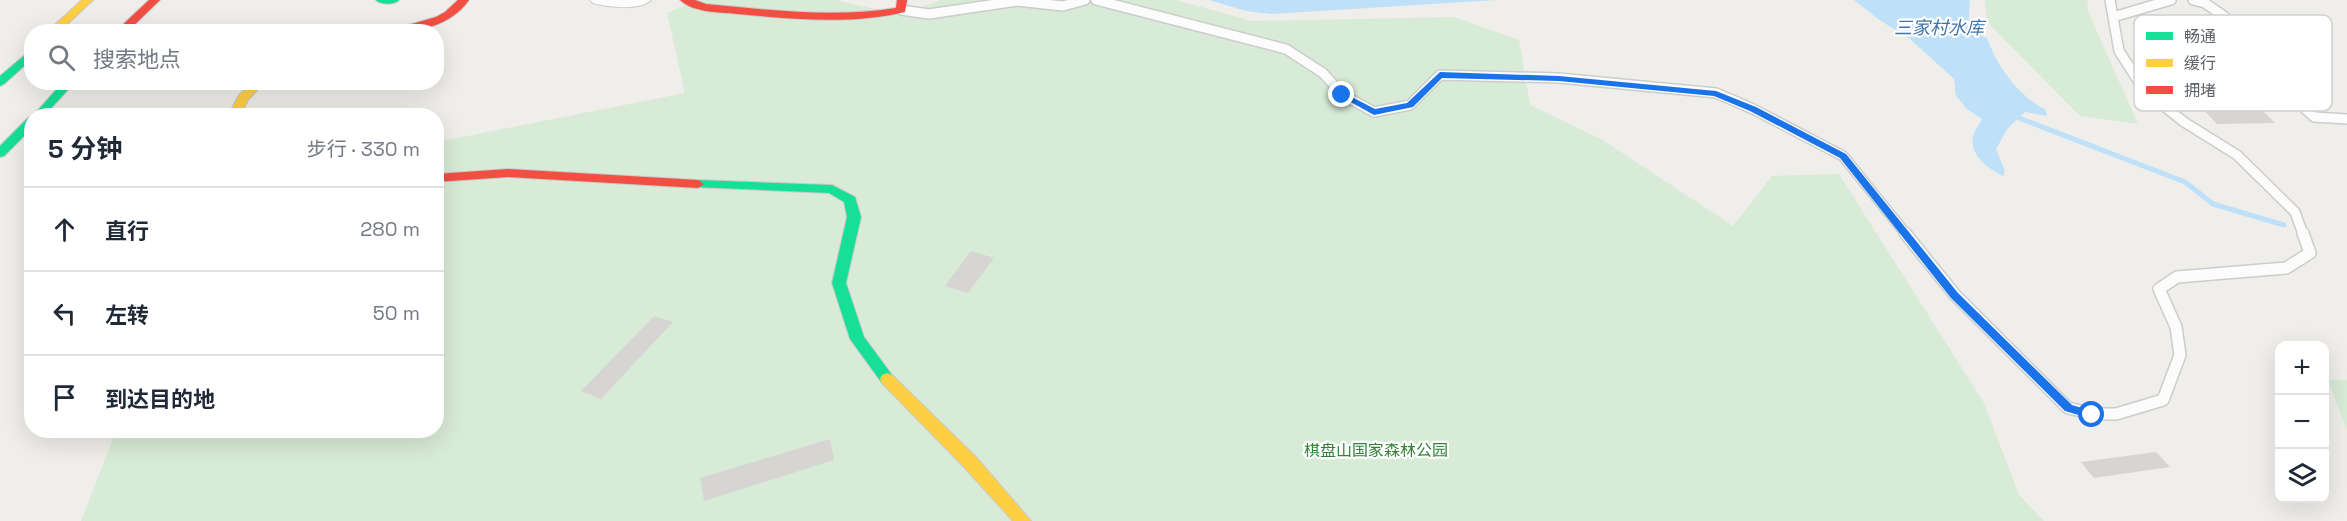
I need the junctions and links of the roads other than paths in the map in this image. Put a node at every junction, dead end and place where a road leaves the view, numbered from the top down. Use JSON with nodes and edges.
{"nodes":[{"id":1,"x":88,"y":0,"type":"edge"},
{"id":2,"x":154,"y":0,"type":"edge"},
{"id":3,"x":381,"y":0,"type":"edge"},
{"id":4,"x":394,"y":0,"type":"edge"},
{"id":5,"x":464,"y":0,"type":"edge"},
{"id":6,"x":598,"y":0,"type":"edge"},
{"id":7,"x":643,"y":0,"type":"edge"},
{"id":8,"x":685,"y":0,"type":"edge"},
{"id":9,"x":1085,"y":0,"type":"edge"},
{"id":10,"x":1096,"y":0,"type":"edge"},
{"id":11,"x":2110,"y":0,"type":"edge"},
{"id":12,"x":2171,"y":0,"type":"edge"},
{"id":13,"x":2193,"y":0,"type":"edge"},
{"id":14,"x":902,"y":5,"type":"edge"},
{"id":15,"x":2222,"y":15,"type":"edge"},
{"id":16,"x":2113,"y":17,"type":"junction"},
{"id":17,"x":61,"y":24,"type":"edge"},
{"id":18,"x":128,"y":24,"type":"edge"},
{"id":19,"x":425,"y":24,"type":"edge"},
{"id":20,"x":24,"y":60,"type":"edge"},
{"id":21,"x":2134,"y":74,"type":"edge"},
{"id":22,"x":0,"y":82,"type":"edge"},
{"id":23,"x":62,"y":90,"type":"edge"},
{"id":24,"x":252,"y":90,"type":"edge"},
{"id":25,"x":45,"y":108,"type":"edge"},
{"id":26,"x":238,"y":108,"type":"edge"},
{"id":27,"x":2170,"y":111,"type":"edge"},
{"id":28,"x":2308,"y":111,"type":"edge"},
{"id":29,"x":2347,"y":119,"type":"edge"},
{"id":30,"x":24,"y":129,"type":"edge"},
{"id":31,"x":0,"y":153,"type":"edge"},
{"id":32,"x":444,"y":177,"type":"edge"},
{"id":33,"x":1023,"y":521,"type":"edge"}],
"edges":[{"from":1,"to":17,"type":"main road"},
{"from":2,"to":18,"type":"main road"},
{"from":3,"to":4,"type":"main road"},
{"from":5,"to":19,"type":"main road"},
{"from":6,"to":7,"type":"street"},
{"from":8,"to":14,"type":"main road"},
{"from":9,"to":14,"type":"lane"},
{"from":10,"to":27,"type":"lane"},
{"from":11,"to":16,"type":"lane"},
{"from":12,"to":16,"type":"lane"},
{"from":13,"to":15,"type":"lane"},
{"from":16,"to":21,"type":"lane"},
{"from":20,"to":22,"type":"main road"},
{"from":23,"to":25,"type":"main road"},
{"from":24,"to":26,"type":"main road"},
{"from":28,"to":29,"type":"lane"},
{"from":30,"to":31,"type":"main road"},
{"from":32,"to":33,"type":"main road"}]}
